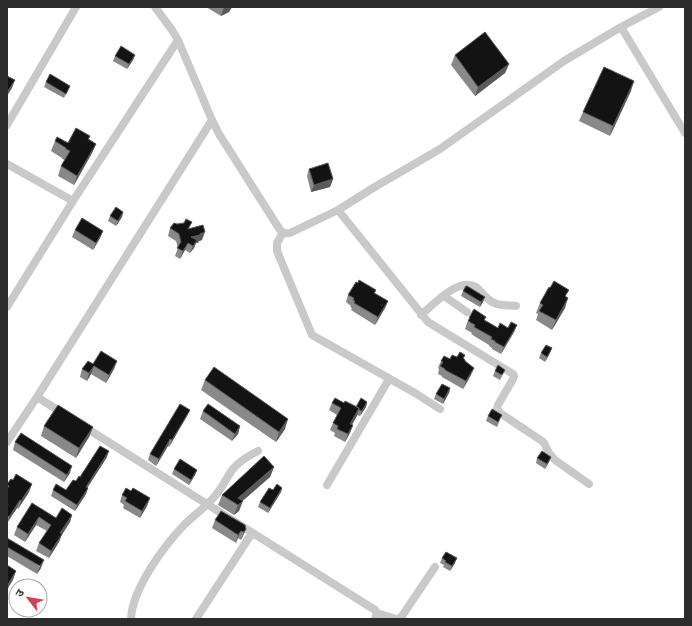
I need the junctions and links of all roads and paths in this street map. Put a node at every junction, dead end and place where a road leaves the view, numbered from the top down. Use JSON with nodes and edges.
{"nodes":[{"id":1,"x":76,"y":7,"type":"edge"},
{"id":2,"x":155,"y":7,"type":"edge"},
{"id":3,"x":659,"y":7,"type":"edge"},
{"id":4,"x":621,"y":27,"type":"junction"},
{"id":5,"x":178,"y":40,"type":"junction"},
{"id":6,"x":212,"y":120,"type":"junction"},
{"id":7,"x":7,"y":125,"type":"edge"},
{"id":8,"x":685,"y":133,"type":"edge"},
{"id":9,"x":7,"y":164,"type":"edge"},
{"id":10,"x":73,"y":201,"type":"junction"},
{"id":11,"x":338,"y":210,"type":"junction"},
{"id":12,"x":283,"y":232,"type":"junction"},
{"id":13,"x":444,"y":296,"type":"junction"},
{"id":14,"x":516,"y":306,"type":"dead end"},
{"id":15,"x":7,"y":307,"type":"edge"},
{"id":16,"x":467,"y":312,"type":"dead end"},
{"id":17,"x":422,"y":315,"type":"junction"},
{"id":18,"x":390,"y":379,"type":"junction"},
{"id":19,"x":37,"y":397,"type":"junction"},
{"id":20,"x":440,"y":409,"type":"dead end"},
{"id":21,"x":7,"y":442,"type":"edge"},
{"id":22,"x":258,"y":450,"type":"dead end"},
{"id":23,"x":327,"y":484,"type":"dead end"},
{"id":24,"x":589,"y":484,"type":"dead end"},
{"id":25,"x":208,"y":504,"type":"junction"},
{"id":26,"x":252,"y":533,"type":"junction"},
{"id":27,"x":435,"y":567,"type":"dead end"},
{"id":28,"x":376,"y":616,"type":"edge"},
{"id":29,"x":131,"y":619,"type":"edge"},
{"id":30,"x":196,"y":619,"type":"edge"},
{"id":31,"x":396,"y":619,"type":"edge"}],
"edges":[{"from":1,"to":7,"type":"street"},
{"from":2,"to":5,"type":"street"},
{"from":3,"to":4,"type":"street"},
{"from":4,"to":8,"type":"street"},
{"from":4,"to":11,"type":"street"},
{"from":5,"to":6,"type":"street"},
{"from":5,"to":10,"type":"street"},
{"from":6,"to":12,"type":"street"},
{"from":6,"to":19,"type":"street"},
{"from":9,"to":10,"type":"street"},
{"from":10,"to":15,"type":"street"},
{"from":11,"to":12,"type":"street"},
{"from":11,"to":17,"type":"street"},
{"from":12,"to":18,"type":"street"},
{"from":13,"to":14,"type":"street"},
{"from":13,"to":16,"type":"street"},
{"from":13,"to":17,"type":"street"},
{"from":17,"to":24,"type":"street"},
{"from":18,"to":20,"type":"street"},
{"from":18,"to":23,"type":"street"},
{"from":19,"to":21,"type":"street"},
{"from":19,"to":25,"type":"street"},
{"from":22,"to":25,"type":"street"},
{"from":25,"to":26,"type":"street"},
{"from":25,"to":29,"type":"street"},
{"from":26,"to":28,"type":"street"},
{"from":26,"to":30,"type":"street"},
{"from":27,"to":31,"type":"street"},
{"from":28,"to":31,"type":"street"}]}
